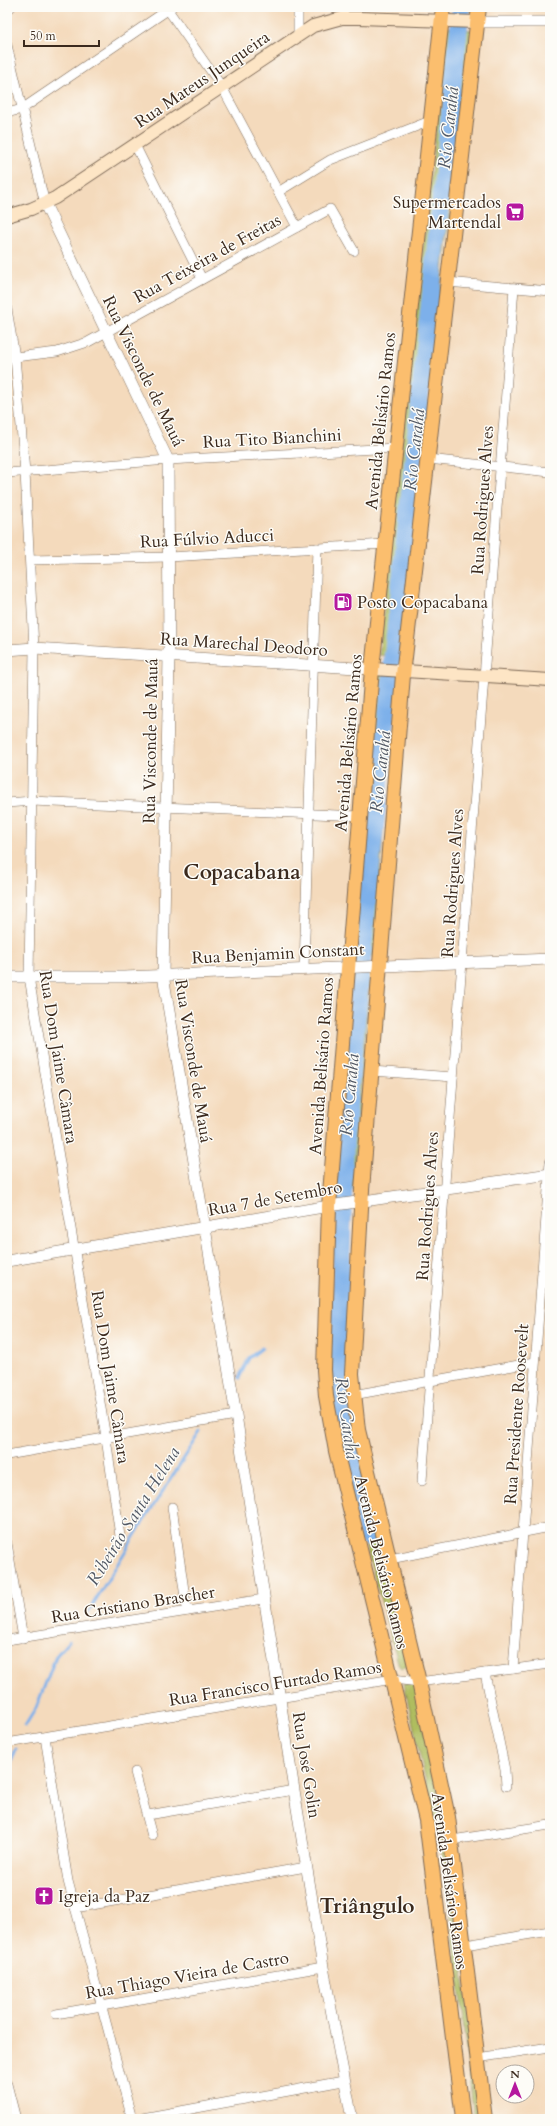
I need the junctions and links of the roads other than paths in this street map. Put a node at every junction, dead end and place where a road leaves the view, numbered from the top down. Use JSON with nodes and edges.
{"nodes":[{"id":1,"x":11,"y":7,"type":"edge"},
{"id":2,"x":298,"y":7,"type":"edge"},
{"id":3,"x":443,"y":7,"type":"edge"},
{"id":4,"x":479,"y":7,"type":"edge"},
{"id":5,"x":169,"y":8,"type":"edge"},
{"id":6,"x":7,"y":10,"type":"edge"},
{"id":7,"x":445,"y":21,"type":"junction"},
{"id":8,"x":473,"y":22,"type":"junction"},
{"id":9,"x":550,"y":22,"type":"edge"},
{"id":10,"x":298,"y":35,"type":"junction"},
{"id":11,"x":7,"y":45,"type":"edge"},
{"id":12,"x":222,"y":87,"type":"junction"},
{"id":13,"x":22,"y":109,"type":"junction"},
{"id":14,"x":7,"y":113,"type":"edge"},
{"id":15,"x":430,"y":122,"type":"junction"},
{"id":16,"x":135,"y":145,"type":"junction"},
{"id":17,"x":278,"y":192,"type":"junction"},
{"id":18,"x":44,"y":204,"type":"junction"},
{"id":19,"x":7,"y":216,"type":"edge"},
{"id":20,"x":297,"y":227,"type":"junction"},
{"id":21,"x":354,"y":251,"type":"dead end"},
{"id":22,"x":202,"y":279,"type":"junction"},
{"id":23,"x":448,"y":282,"type":"junction"},
{"id":24,"x":514,"y":288,"type":"junction"},
{"id":25,"x":550,"y":291,"type":"edge"},
{"id":26,"x":7,"y":309,"type":"edge"},
{"id":27,"x":106,"y":332,"type":"junction"},
{"id":28,"x":11,"y":358,"type":"edge"},
{"id":29,"x":395,"y":448,"type":"junction"},
{"id":30,"x":428,"y":459,"type":"junction"},
{"id":31,"x":168,"y":460,"type":"junction"},
{"id":32,"x":500,"y":467,"type":"junction"},
{"id":33,"x":25,"y":472,"type":"junction"},
{"id":34,"x":550,"y":472,"type":"edge"},
{"id":35,"x":7,"y":473,"type":"edge"},
{"id":36,"x":385,"y":544,"type":"junction"},
{"id":37,"x":317,"y":548,"type":"junction"},
{"id":38,"x":169,"y":557,"type":"junction"},
{"id":39,"x":31,"y":560,"type":"junction"},
{"id":40,"x":34,"y":648,"type":"junction"},
{"id":41,"x":7,"y":650,"type":"edge"},
{"id":42,"x":169,"y":656,"type":"junction"},
{"id":43,"x":313,"y":665,"type":"junction"},
{"id":44,"x":375,"y":669,"type":"junction"},
{"id":45,"x":400,"y":671,"type":"junction"},
{"id":46,"x":484,"y":676,"type":"junction"},
{"id":47,"x":550,"y":680,"type":"edge"},
{"id":48,"x":32,"y":801,"type":"junction"},
{"id":49,"x":7,"y":803,"type":"edge"},
{"id":50,"x":166,"y":807,"type":"junction"},
{"id":51,"x":309,"y":814,"type":"junction"},
{"id":52,"x":359,"y":816,"type":"junction"},
{"id":53,"x":550,"y":958,"type":"edge"},
{"id":54,"x":462,"y":962,"type":"junction"},
{"id":55,"x":376,"y":965,"type":"junction"},
{"id":56,"x":350,"y":966,"type":"junction"},
{"id":57,"x":304,"y":968,"type":"junction"},
{"id":58,"x":163,"y":975,"type":"junction"},
{"id":59,"x":7,"y":977,"type":"edge"},
{"id":60,"x":28,"y":977,"type":"junction"},
{"id":61,"x":372,"y":1071,"type":"junction"},
{"id":62,"x":453,"y":1077,"type":"junction"},
{"id":63,"x":550,"y":1162,"type":"edge"},
{"id":64,"x":550,"y":1174,"type":"edge"},
{"id":65,"x":444,"y":1190,"type":"junction"},
{"id":66,"x":356,"y":1202,"type":"junction"},
{"id":67,"x":333,"y":1206,"type":"junction"},
{"id":68,"x":204,"y":1228,"type":"junction"},
{"id":69,"x":74,"y":1250,"type":"junction"},
{"id":70,"x":7,"y":1261,"type":"edge"},
{"id":71,"x":546,"y":1281,"type":"edge"},
{"id":72,"x":536,"y":1362,"type":"junction"},
{"id":73,"x":429,"y":1381,"type":"junction"},
{"id":74,"x":353,"y":1395,"type":"junction"},
{"id":75,"x":236,"y":1415,"type":"junction"},
{"id":76,"x":106,"y":1438,"type":"junction"},
{"id":77,"x":7,"y":1455,"type":"edge"},
{"id":78,"x":422,"y":1481,"type":"dead end"},
{"id":79,"x":172,"y":1507,"type":"dead end"},
{"id":80,"x":550,"y":1527,"type":"edge"},
{"id":81,"x":523,"y":1532,"type":"junction"},
{"id":82,"x":7,"y":1543,"type":"edge"},
{"id":83,"x":121,"y":1543,"type":"dead end"},
{"id":84,"x":390,"y":1559,"type":"junction"},
{"id":85,"x":263,"y":1599,"type":"junction"},
{"id":86,"x":188,"y":1611,"type":"junction"},
{"id":87,"x":23,"y":1638,"type":"junction"},
{"id":88,"x":7,"y":1640,"type":"edge"},
{"id":89,"x":550,"y":1664,"type":"edge"},
{"id":90,"x":513,"y":1669,"type":"junction"},
{"id":91,"x":485,"y":1672,"type":"junction"},
{"id":92,"x":393,"y":1680,"type":"junction"},
{"id":93,"x":419,"y":1682,"type":"junction"},
{"id":94,"x":278,"y":1698,"type":"junction"},
{"id":95,"x":45,"y":1737,"type":"junction"},
{"id":96,"x":7,"y":1743,"type":"edge"},
{"id":97,"x":135,"y":1772,"type":"dead end"},
{"id":98,"x":506,"y":1786,"type":"dead end"},
{"id":99,"x":294,"y":1790,"type":"junction"},
{"id":100,"x":148,"y":1815,"type":"junction"},
{"id":101,"x":550,"y":1825,"type":"edge"},
{"id":102,"x":152,"y":1836,"type":"dead end"},
{"id":103,"x":452,"y":1840,"type":"junction"},
{"id":104,"x":306,"y":1867,"type":"junction"},
{"id":105,"x":75,"y":1908,"type":"junction"},
{"id":106,"x":550,"y":1931,"type":"edge"},
{"id":107,"x":465,"y":1945,"type":"junction"},
{"id":108,"x":323,"y":1967,"type":"junction"},
{"id":109,"x":102,"y":2006,"type":"junction"},
{"id":110,"x":56,"y":2014,"type":"dead end"},
{"id":111,"x":550,"y":2047,"type":"edge"},
{"id":112,"x":477,"y":2058,"type":"junction"},
{"id":113,"x":343,"y":2081,"type":"junction"},
{"id":114,"x":7,"y":2084,"type":"edge"},
{"id":115,"x":16,"y":2119,"type":"edge"},
{"id":116,"x":132,"y":2119,"type":"edge"},
{"id":117,"x":137,"y":2119,"type":"edge"},
{"id":118,"x":352,"y":2119,"type":"edge"},
{"id":119,"x":463,"y":2119,"type":"edge"},
{"id":120,"x":485,"y":2119,"type":"edge"}],
"edges":[{"from":1,"to":6,"type":"street"},
{"from":2,"to":10,"type":"street"},
{"from":3,"to":7,"type":"main road","name":"Avenida Belisário Ramos"},
{"from":4,"to":8,"type":"main road","name":"Avenida Belisário Ramos"},
{"from":5,"to":12,"type":"street"},
{"from":5,"to":13,"type":"street"},
{"from":7,"to":8,"type":"main road","name":"Rua Mateus Junqueira"},
{"from":7,"to":10,"type":"main road","name":"Rua Mateus Junqueira"},
{"from":7,"to":15,"type":"main road","name":"Avenida Belisário Ramos"},
{"from":8,"to":9,"type":"street","name":"Rua Mateus Junqueira"},
{"from":8,"to":23,"type":"main road","name":"Avenida Belisário Ramos"},
{"from":10,"to":12,"type":"main road","name":"Rua Mateus Junqueira"},
{"from":11,"to":13,"type":"street","name":"Rua Visconde de Mauá"},
{"from":12,"to":16,"type":"main road","name":"Rua Mateus Junqueira"},
{"from":12,"to":17,"type":"street"},
{"from":13,"to":14,"type":"street"},
{"from":13,"to":18,"type":"street","name":"Rua Visconde de Mauá"},
{"from":15,"to":17,"type":"street"},
{"from":15,"to":29,"type":"main road","name":"Avenida Belisário Ramos"},
{"from":16,"to":18,"type":"main road","name":"Rua Mateus Junqueira"},
{"from":16,"to":22,"type":"street"},
{"from":17,"to":20,"type":"street"},
{"from":18,"to":19,"type":"main road","name":"Rua Mateus Junqueira"},
{"from":18,"to":27,"type":"street","name":"Rua Visconde de Mauá"},
{"from":20,"to":21,"type":"street","name":"Rua Teixeira de Freitas"},
{"from":20,"to":22,"type":"street","name":"Rua Teixeira de Freitas"},
{"from":22,"to":27,"type":"street","name":"Rua Teixeira de Freitas"},
{"from":23,"to":24,"type":"street"},
{"from":23,"to":30,"type":"main road","name":"Avenida Belisário Ramos"},
{"from":24,"to":25,"type":"street"},
{"from":24,"to":32,"type":"street","name":"Rua Rodrigues Alves"},
{"from":26,"to":28,"type":"street","name":"Rua Dom Jaime Câmara"},
{"from":27,"to":28,"type":"street","name":"Rua Teixeira de Freitas"},
{"from":27,"to":31,"type":"street","name":"Rua Visconde de Mauá"},
{"from":28,"to":33,"type":"street","name":"Rua Dom Jaime Câmara"},
{"from":29,"to":31,"type":"street","name":"Rua Tito Bianchini"},
{"from":29,"to":36,"type":"main road","name":"Avenida Belisário Ramos"},
{"from":30,"to":32,"type":"street"},
{"from":30,"to":45,"type":"main road","name":"Avenida Belisário Ramos"},
{"from":31,"to":33,"type":"street","name":"Rua Tito Bianchini"},
{"from":31,"to":38,"type":"street","name":"Rua Visconde de Mauá"},
{"from":32,"to":34,"type":"street"},
{"from":32,"to":46,"type":"street","name":"Rua Rodrigues Alves"},
{"from":33,"to":35,"type":"street","name":"Rua Tito Bianchini"},
{"from":33,"to":39,"type":"street","name":"Rua Dom Jaime Câmara"},
{"from":36,"to":37,"type":"street","name":"Rua Fúlvio Aducci"},
{"from":36,"to":44,"type":"main road","name":"Avenida Belisário Ramos"},
{"from":37,"to":38,"type":"street","name":"Rua Fúlvio Aducci"},
{"from":37,"to":43,"type":"street"},
{"from":38,"to":39,"type":"street","name":"Rua Fúlvio Aducci"},
{"from":38,"to":42,"type":"street","name":"Rua Visconde de Mauá"},
{"from":39,"to":40,"type":"street","name":"Rua Dom Jaime Câmara"},
{"from":40,"to":41,"type":"street","name":"Rua Marechal Deodoro"},
{"from":40,"to":42,"type":"street","name":"Rua Marechal Deodoro"},
{"from":40,"to":48,"type":"street","name":"Rua Dom Jaime Câmara"},
{"from":42,"to":43,"type":"street","name":"Rua Marechal Deodoro"},
{"from":42,"to":50,"type":"street","name":"Rua Visconde de Mauá"},
{"from":43,"to":44,"type":"street","name":"Rua Marechal Deodoro"},
{"from":43,"to":51,"type":"street"},
{"from":44,"to":45,"type":"main road","name":"Rua Marechal Deodoro"},
{"from":44,"to":52,"type":"main road","name":"Avenida Belisário Ramos"},
{"from":45,"to":46,"type":"main road","name":"Rua Marechal Deodoro"},
{"from":45,"to":55,"type":"main road","name":"Avenida Belisário Ramos"},
{"from":46,"to":47,"type":"main road","name":"Rua Marechal Deodoro"},
{"from":46,"to":54,"type":"street","name":"Rua Rodrigues Alves"},
{"from":48,"to":49,"type":"street"},
{"from":48,"to":50,"type":"street"},
{"from":48,"to":60,"type":"street","name":"Rua Dom Jaime Câmara"},
{"from":50,"to":51,"type":"street"},
{"from":50,"to":58,"type":"street","name":"Rua Visconde de Mauá"},
{"from":51,"to":52,"type":"street"},
{"from":51,"to":57,"type":"street"},
{"from":52,"to":56,"type":"main road","name":"Avenida Belisário Ramos"},
{"from":53,"to":54,"type":"street","name":"Rua Benjamin Constant"},
{"from":54,"to":55,"type":"street","name":"Rua Benjamin Constant"},
{"from":54,"to":62,"type":"street","name":"Rua Rodrigues Alves"},
{"from":55,"to":56,"type":"street","name":"Rua Benjamin Constant"},
{"from":55,"to":61,"type":"main road","name":"Avenida Belisário Ramos"},
{"from":56,"to":57,"type":"street","name":"Rua Benjamin Constant"},
{"from":56,"to":67,"type":"main road","name":"Avenida Belisário Ramos"},
{"from":57,"to":58,"type":"street","name":"Rua Benjamin Constant"},
{"from":58,"to":60,"type":"street","name":"Rua Benjamin Constant"},
{"from":58,"to":68,"type":"street","name":"Rua Visconde de Mauá"},
{"from":59,"to":60,"type":"street","name":"Rua Benjamin Constant"},
{"from":60,"to":69,"type":"street","name":"Rua Dom Jaime Câmara"},
{"from":61,"to":62,"type":"street"},
{"from":61,"to":66,"type":"main road","name":"Avenida Belisário Ramos"},
{"from":62,"to":65,"type":"street","name":"Rua Rodrigues Alves"},
{"from":63,"to":64,"type":"street","name":"Rua Presidente Roosevelt"},
{"from":64,"to":65,"type":"street","name":"Rua 7 de Setembro"},
{"from":64,"to":71,"type":"street","name":"Rua Presidente Roosevelt"},
{"from":65,"to":66,"type":"street","name":"Rua 7 de Setembro"},
{"from":65,"to":73,"type":"street","name":"Rua Rodrigues Alves"},
{"from":66,"to":67,"type":"street","name":"Rua 7 de Setembro"},
{"from":66,"to":74,"type":"main road","name":"Avenida Belisário Ramos"},
{"from":67,"to":68,"type":"street","name":"Rua 7 de Setembro"},
{"from":67,"to":92,"type":"main road","name":"Avenida Belisário Ramos"},
{"from":68,"to":69,"type":"street","name":"Rua 7 de Setembro"},
{"from":68,"to":75,"type":"street","name":"Rua Visconde de Mauá"},
{"from":69,"to":70,"type":"street","name":"Rua 7 de Setembro"},
{"from":69,"to":76,"type":"street","name":"Rua Dom Jaime Câmara"},
{"from":71,"to":72,"type":"street","name":"Rua Presidente Roosevelt"},
{"from":72,"to":73,"type":"street"},
{"from":72,"to":81,"type":"street","name":"Rua Presidente Roosevelt"},
{"from":73,"to":74,"type":"street"},
{"from":73,"to":78,"type":"street","name":"Rua Rodrigues Alves"},
{"from":74,"to":84,"type":"main road","name":"Avenida Belisário Ramos"},
{"from":75,"to":76,"type":"street"},
{"from":75,"to":85,"type":"street","name":"Rua José Golin"},
{"from":76,"to":77,"type":"street"},
{"from":76,"to":83,"type":"street","name":"Rua Dom Jaime Câmara"},
{"from":79,"to":86,"type":"street"},
{"from":80,"to":81,"type":"street"},
{"from":81,"to":84,"type":"street"},
{"from":81,"to":90,"type":"street","name":"Rua Presidente Roosevelt"},
{"from":82,"to":87,"type":"street"},
{"from":84,"to":93,"type":"main road","name":"Avenida Belisário Ramos"},
{"from":85,"to":86,"type":"street","name":"Rua Cristiano Brascher"},
{"from":85,"to":94,"type":"street","name":"Rua José Golin"},
{"from":86,"to":87,"type":"street","name":"Rua Cristiano Brascher"},
{"from":87,"to":88,"type":"street","name":"Rua Cristiano Brascher"},
{"from":89,"to":90,"type":"street","name":"Rua Francisco Furtado Ramos"},
{"from":90,"to":91,"type":"street","name":"Rua Francisco Furtado Ramos"},
{"from":91,"to":93,"type":"street","name":"Rua Francisco Furtado Ramos"},
{"from":91,"to":98,"type":"street"},
{"from":92,"to":93,"type":"street","name":"Rua Francisco Furtado Ramos"},
{"from":92,"to":94,"type":"street","name":"Rua Francisco Furtado Ramos"},
{"from":92,"to":119,"type":"main road","name":"Avenida Belisário Ramos"},
{"from":93,"to":103,"type":"main road","name":"Avenida Belisário Ramos"},
{"from":94,"to":95,"type":"street","name":"Rua Francisco Furtado Ramos"},
{"from":94,"to":99,"type":"street","name":"Rua José Golin"},
{"from":95,"to":96,"type":"street","name":"Rua Francisco Furtado Ramos"},
{"from":95,"to":105,"type":"street"},
{"from":97,"to":100,"type":"street"},
{"from":99,"to":100,"type":"street"},
{"from":99,"to":104,"type":"street","name":"Rua José Golin"},
{"from":100,"to":102,"type":"street"},
{"from":101,"to":103,"type":"street"},
{"from":103,"to":107,"type":"main road","name":"Avenida Belisário Ramos"},
{"from":104,"to":105,"type":"street"},
{"from":104,"to":108,"type":"street","name":"Rua José Golin"},
{"from":105,"to":109,"type":"street"},
{"from":106,"to":107,"type":"street"},
{"from":107,"to":112,"type":"main road","name":"Avenida Belisário Ramos"},
{"from":108,"to":109,"type":"street","name":"Rua Thiago Vieira de Castro"},
{"from":108,"to":113,"type":"street","name":"Rua José Golin"},
{"from":109,"to":110,"type":"street","name":"Rua Thiago Vieira de Castro"},
{"from":109,"to":116,"type":"street"},
{"from":111,"to":112,"type":"street"},
{"from":112,"to":120,"type":"main road","name":"Avenida Belisário Ramos"},
{"from":113,"to":117,"type":"street"},
{"from":113,"to":118,"type":"street","name":"Rua José Golin"},
{"from":114,"to":115,"type":"street"}]}
